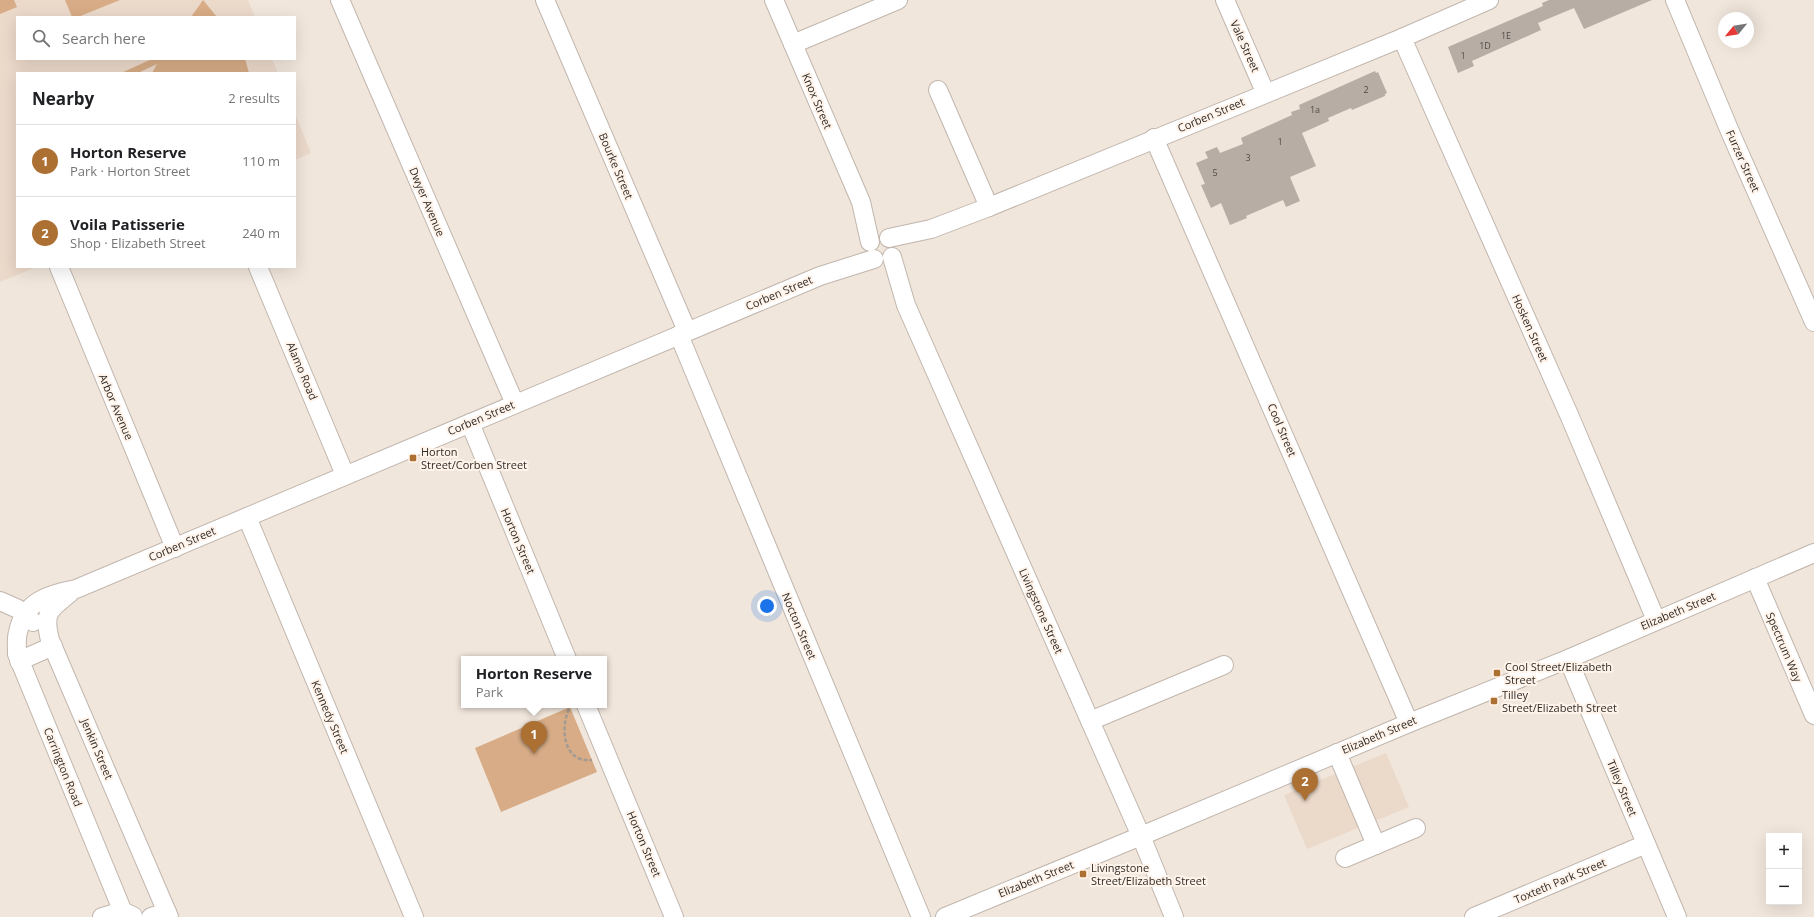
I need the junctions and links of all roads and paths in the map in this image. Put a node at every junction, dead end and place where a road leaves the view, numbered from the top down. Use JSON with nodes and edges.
{"nodes":[{"id":1,"x":340,"y":0,"type":"edge"},
{"id":2,"x":545,"y":0,"type":"edge"},
{"id":3,"x":774,"y":0,"type":"edge"},
{"id":4,"x":898,"y":0,"type":"edge"},
{"id":5,"x":1225,"y":0,"type":"edge"},
{"id":6,"x":1675,"y":0,"type":"edge"},
{"id":7,"x":1479,"y":2,"type":"edge"},
{"id":8,"x":1402,"y":38,"type":"junction"},
{"id":9,"x":793,"y":44,"type":"junction"},
{"id":10,"x":938,"y":90,"type":"dead end"},
{"id":11,"x":1265,"y":92,"type":"junction"},
{"id":12,"x":1154,"y":138,"type":"junction"},
{"id":13,"x":988,"y":206,"type":"junction"},
{"id":14,"x":881,"y":249,"type":"junction"},
{"id":15,"x":58,"y":268,"type":"edge"},
{"id":16,"x":258,"y":268,"type":"edge"},
{"id":17,"x":1814,"y":322,"type":"edge"},
{"id":18,"x":683,"y":333,"type":"junction"},
{"id":19,"x":515,"y":404,"type":"junction"},
{"id":20,"x":470,"y":423,"type":"junction"},
{"id":21,"x":345,"y":476,"type":"junction"},
{"id":22,"x":247,"y":517,"type":"junction"},
{"id":23,"x":174,"y":548,"type":"junction"},
{"id":24,"x":1814,"y":553,"type":"edge"},
{"id":25,"x":1755,"y":578,"type":"junction"},
{"id":26,"x":76,"y":589,"type":"junction"},
{"id":27,"x":0,"y":601,"type":"edge"},
{"id":28,"x":24,"y":614,"type":"junction"},
{"id":29,"x":1656,"y":620,"type":"junction"},
{"id":30,"x":52,"y":643,"type":"junction"},
{"id":31,"x":566,"y":656,"type":"edge"},
{"id":32,"x":1568,"y":659,"type":"junction"},
{"id":33,"x":19,"y":661,"type":"junction"},
{"id":34,"x":1224,"y":665,"type":"dead end"},
{"id":35,"x":576,"y":708,"type":"edge"},
{"id":36,"x":579,"y":708,"type":"edge"},
{"id":37,"x":1814,"y":715,"type":"edge"},
{"id":38,"x":1090,"y":721,"type":"junction"},
{"id":39,"x":1409,"y":723,"type":"junction"},
{"id":40,"x":1337,"y":753,"type":"junction"},
{"id":41,"x":592,"y":760,"type":"dead end"},
{"id":42,"x":1416,"y":828,"type":"dead end"},
{"id":43,"x":1141,"y":836,"type":"junction"},
{"id":44,"x":1646,"y":844,"type":"junction"},
{"id":45,"x":1376,"y":845,"type":"junction"},
{"id":46,"x":1345,"y":858,"type":"dead end"},
{"id":47,"x":127,"y":915,"type":"edge"},
{"id":48,"x":162,"y":915,"type":"edge"},
{"id":49,"x":102,"y":917,"type":"edge"},
{"id":50,"x":414,"y":917,"type":"edge"},
{"id":51,"x":674,"y":917,"type":"edge"},
{"id":52,"x":921,"y":917,"type":"edge"},
{"id":53,"x":945,"y":917,"type":"edge"},
{"id":54,"x":1174,"y":917,"type":"edge"},
{"id":55,"x":1474,"y":917,"type":"edge"},
{"id":56,"x":1677,"y":917,"type":"edge"}],
"edges":[{"from":1,"to":19,"type":"street","name":"Dwyer Avenue"},
{"from":2,"to":18,"type":"street","name":"Bourke Street"},
{"from":3,"to":9,"type":"street","name":"Knox Street"},
{"from":4,"to":9,"type":"street"},
{"from":5,"to":11,"type":"street","name":"Vale Street"},
{"from":6,"to":17,"type":"street","name":"Furzer Street"},
{"from":7,"to":8,"type":"street","name":"Corben Street"},
{"from":8,"to":11,"type":"street","name":"Corben Street"},
{"from":8,"to":29,"type":"street","name":"Hosken Street"},
{"from":9,"to":14,"type":"street","name":"Knox Street"},
{"from":10,"to":13,"type":"street"},
{"from":11,"to":12,"type":"street","name":"Corben Street"},
{"from":12,"to":13,"type":"street","name":"Corben Street"},
{"from":12,"to":39,"type":"street","name":"Cool Street"},
{"from":13,"to":14,"type":"street","name":"Corben Street"},
{"from":14,"to":18,"type":"street","name":"Corben Street"},
{"from":14,"to":38,"type":"street","name":"Livingstone Street"},
{"from":15,"to":23,"type":"street","name":"Arbor Avenue"},
{"from":16,"to":21,"type":"street","name":"Alamo Road"},
{"from":18,"to":19,"type":"street","name":"Corben Street"},
{"from":18,"to":52,"type":"street","name":"Nocton Street"},
{"from":19,"to":20,"type":"street","name":"Corben Street"},
{"from":20,"to":21,"type":"street","name":"Corben Street"},
{"from":20,"to":31,"type":"street","name":"Horton Street"},
{"from":21,"to":22,"type":"street","name":"Corben Street"},
{"from":22,"to":23,"type":"street","name":"Corben Street"},
{"from":22,"to":50,"type":"street","name":"Kennedy Street"},
{"from":23,"to":26,"type":"street","name":"Corben Street"},
{"from":24,"to":25,"type":"street","name":"Elizabeth Street"},
{"from":25,"to":29,"type":"street","name":"Elizabeth Street"},
{"from":25,"to":37,"type":"street","name":"Spectrum Way"},
{"from":26,"to":28,"type":"street"},
{"from":26,"to":30,"type":"street","name":"Jenkin Street"},
{"from":27,"to":28,"type":"street"},
{"from":28,"to":30,"type":"street"},
{"from":28,"to":33,"type":"street","name":"Carrington Road"},
{"from":29,"to":32,"type":"street","name":"Elizabeth Street"},
{"from":30,"to":33,"type":"street"},
{"from":30,"to":48,"type":"street","name":"Jenkin Street"},
{"from":32,"to":39,"type":"street","name":"Elizabeth Street"},
{"from":32,"to":44,"type":"street","name":"Tilley Street"},
{"from":33,"to":47,"type":"street","name":"Carrington Road"},
{"from":34,"to":38,"type":"street"},
{"from":35,"to":41,"type":"path"},
{"from":36,"to":51,"type":"street","name":"Horton Street"},
{"from":38,"to":43,"type":"street","name":"Livingstone Street"},
{"from":39,"to":40,"type":"street","name":"Elizabeth Street"},
{"from":40,"to":43,"type":"street","name":"Elizabeth Street"},
{"from":40,"to":45,"type":"street"},
{"from":42,"to":45,"type":"street"},
{"from":43,"to":53,"type":"street","name":"Elizabeth Street"},
{"from":43,"to":54,"type":"street","name":"Livingstone Street"},
{"from":44,"to":55,"type":"street","name":"Toxteth Park Street"},
{"from":44,"to":56,"type":"street","name":"Tilley Street"},
{"from":45,"to":46,"type":"street"},
{"from":47,"to":49,"type":"street"}]}
